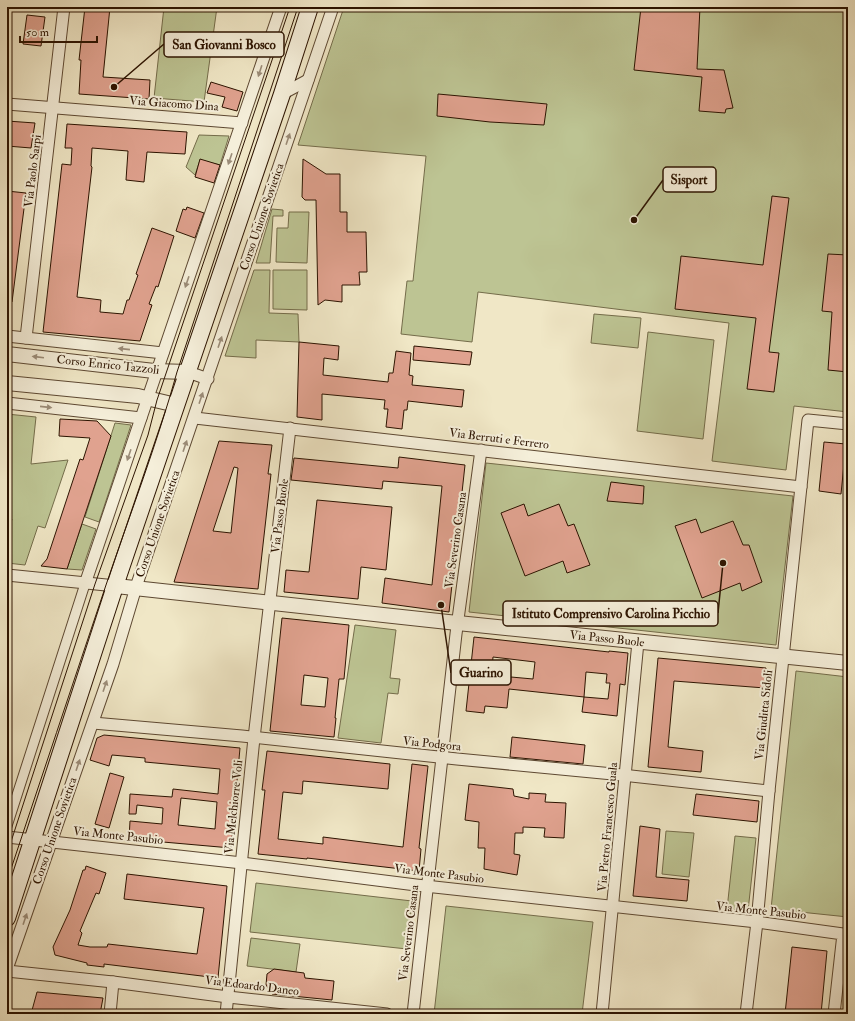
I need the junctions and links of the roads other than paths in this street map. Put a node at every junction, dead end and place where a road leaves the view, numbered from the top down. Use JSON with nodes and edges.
{"nodes":[{"id":1,"x":64,"y":7,"type":"edge"},
{"id":2,"x":281,"y":7,"type":"edge"},
{"id":3,"x":310,"y":7,"type":"edge"},
{"id":4,"x":333,"y":7,"type":"edge"},
{"id":5,"x":308,"y":80,"type":"junction"},
{"id":6,"x":282,"y":94,"type":"junction"},
{"id":7,"x":7,"y":104,"type":"edge"},
{"id":8,"x":53,"y":108,"type":"junction"},
{"id":9,"x":242,"y":123,"type":"junction"},
{"id":10,"x":7,"y":336,"type":"edge"},
{"id":11,"x":26,"y":338,"type":"junction"},
{"id":12,"x":163,"y":353,"type":"junction"},
{"id":13,"x":7,"y":354,"type":"edge"},
{"id":14,"x":157,"y":371,"type":"junction"},
{"id":15,"x":188,"y":372,"type":"junction"},
{"id":16,"x":208,"y":379,"type":"junction"},
{"id":17,"x":7,"y":383,"type":"edge"},
{"id":18,"x":147,"y":398,"type":"junction"},
{"id":19,"x":7,"y":403,"type":"edge"},
{"id":20,"x":176,"y":405,"type":"junction"},
{"id":21,"x":141,"y":418,"type":"junction"},
{"id":22,"x":195,"y":418,"type":"junction"},
{"id":23,"x":848,"y":424,"type":"edge"},
{"id":24,"x":290,"y":428,"type":"junction"},
{"id":25,"x":481,"y":450,"type":"junction"},
{"id":26,"x":801,"y":487,"type":"junction"},
{"id":27,"x":7,"y":575,"type":"edge"},
{"id":28,"x":86,"y":584,"type":"junction"},
{"id":29,"x":116,"y":586,"type":"junction"},
{"id":30,"x":136,"y":589,"type":"junction"},
{"id":31,"x":270,"y":603,"type":"junction"},
{"id":32,"x":458,"y":623,"type":"junction"},
{"id":33,"x":638,"y":642,"type":"junction"},
{"id":34,"x":784,"y":657,"type":"junction"},
{"id":35,"x":848,"y":664,"type":"edge"},
{"id":36,"x":93,"y":722,"type":"junction"},
{"id":37,"x":254,"y":738,"type":"junction"},
{"id":38,"x":442,"y":758,"type":"junction"},
{"id":39,"x":626,"y":776,"type":"junction"},
{"id":40,"x":769,"y":791,"type":"junction"},
{"id":41,"x":7,"y":826,"type":"edge"},
{"id":42,"x":7,"y":837,"type":"edge"},
{"id":43,"x":32,"y":840,"type":"junction"},
{"id":44,"x":52,"y":842,"type":"junction"},
{"id":45,"x":242,"y":863,"type":"junction"},
{"id":46,"x":428,"y":886,"type":"junction"},
{"id":47,"x":613,"y":907,"type":"junction"},
{"id":48,"x":7,"y":918,"type":"edge"},
{"id":49,"x":757,"y":922,"type":"junction"},
{"id":50,"x":846,"y":934,"type":"edge"},
{"id":51,"x":7,"y":970,"type":"edge"},
{"id":52,"x":113,"y":982,"type":"junction"},
{"id":53,"x":228,"y":997,"type":"junction"},
{"id":54,"x":110,"y":1014,"type":"edge"},
{"id":55,"x":226,"y":1014,"type":"edge"},
{"id":56,"x":387,"y":1014,"type":"edge"},
{"id":57,"x":413,"y":1014,"type":"edge"},
{"id":58,"x":602,"y":1014,"type":"edge"},
{"id":59,"x":746,"y":1014,"type":"edge"},
{"id":60,"x":834,"y":1014,"type":"edge"}],
"edges":[{"from":1,"to":8,"type":"street","name":"Via Paolo Sarpi"},
{"from":2,"to":9,"type":"street","one_way":true},
{"from":3,"to":6,"type":"main road","name":"Corso Unione Sovietica"},
{"from":4,"to":5,"type":"street","name":"Corso Unione Sovietica"},
{"from":5,"to":6,"type":"street"},
{"from":16,"to":5,"type":"street","name":"Corso Unione Sovietica","one_way":true},
{"from":6,"to":15,"type":"main road","name":"Corso Unione Sovietica"},
{"from":7,"to":8,"type":"street","name":"Via Giacomo Dina"},
{"from":8,"to":9,"type":"street","name":"Via Giacomo Dina"},
{"from":8,"to":11,"type":"street","name":"Via Paolo Sarpi"},
{"from":9,"to":12,"type":"street","one_way":true},
{"from":10,"to":11,"type":"street","name":"Corso Enrico Tazzoli"},
{"from":12,"to":11,"type":"street","name":"Corso Enrico Tazzoli","one_way":true},
{"from":12,"to":14,"type":"street"},
{"from":14,"to":13,"type":"street","name":"Corso Enrico Tazzoli","one_way":true},
{"from":14,"to":15,"type":"street","name":"Corso Enrico Tazzoli"},
{"from":14,"to":18,"type":"street"},
{"from":15,"to":16,"type":"street","name":"Corso Enrico Tazzoli"},
{"from":15,"to":20,"type":"main road","name":"Corso Unione Sovietica"},
{"from":22,"to":16,"type":"street","name":"Corso Unione Sovietica","one_way":true},
{"from":17,"to":18,"type":"street"},
{"from":18,"to":20,"type":"street"},
{"from":18,"to":21,"type":"street"},
{"from":19,"to":21,"type":"street","one_way":true},
{"from":20,"to":29,"type":"main road","name":"Corso Unione Sovietica"},
{"from":21,"to":28,"type":"street","one_way":true},
{"from":22,"to":24,"type":"street","name":"Via Berruti e Ferrero"},
{"from":30,"to":22,"type":"street","name":"Corso Unione Sovietica","one_way":true},
{"from":23,"to":26,"type":"street","name":"Via Giuditta Sidoli"},
{"from":24,"to":25,"type":"street","name":"Via Berruti e Ferrero"},
{"from":24,"to":31,"type":"street","name":"Via Passo Buole"},
{"from":25,"to":26,"type":"street","name":"Via Berruti e Ferrero"},
{"from":25,"to":32,"type":"street","name":"Via Severino Casana"},
{"from":26,"to":34,"type":"street","name":"Via Giuditta Sidoli"},
{"from":27,"to":28,"type":"street"},
{"from":28,"to":29,"type":"street"},
{"from":28,"to":41,"type":"street"},
{"from":29,"to":30,"type":"street","name":"Via Passo Buole"},
{"from":29,"to":43,"type":"main road","name":"Corso Unione Sovietica"},
{"from":30,"to":31,"type":"street","name":"Via Passo Buole"},
{"from":36,"to":30,"type":"street","name":"Corso Unione Sovietica","one_way":true},
{"from":31,"to":32,"type":"street","name":"Via Passo Buole"},
{"from":31,"to":37,"type":"street","name":"Via Melchiorre Voli"},
{"from":32,"to":33,"type":"street","name":"Via Passo Buole"},
{"from":32,"to":38,"type":"street","name":"Via Severino Casana"},
{"from":33,"to":34,"type":"street","name":"Via Passo Buole"},
{"from":33,"to":39,"type":"street","name":"Via Pietro Francesco Guala"},
{"from":34,"to":35,"type":"street","name":"Via Passo Buole"},
{"from":34,"to":40,"type":"street","name":"Via Giuditta Sidoli"},
{"from":36,"to":37,"type":"street","name":"Via Podgora"},
{"from":44,"to":36,"type":"street","name":"Corso Unione Sovietica","one_way":true},
{"from":37,"to":38,"type":"street","name":"Via Podgora"},
{"from":37,"to":45,"type":"street","name":"Via Melchiorre Voli"},
{"from":38,"to":39,"type":"street","name":"Via Podgora"},
{"from":38,"to":46,"type":"street","name":"Via Severino Casana"},
{"from":39,"to":40,"type":"street","name":"Via Podgora"},
{"from":39,"to":47,"type":"street","name":"Via Pietro Francesco Guala"},
{"from":40,"to":49,"type":"street","name":"Via Giuditta Sidoli"},
{"from":42,"to":43,"type":"street","name":"Corso Unione Sovietica"},
{"from":43,"to":44,"type":"street","name":"Via Monte Pasubio"},
{"from":43,"to":48,"type":"main road","name":"Corso Unione Sovietica"},
{"from":44,"to":45,"type":"street","name":"Via Monte Pasubio"},
{"from":51,"to":44,"type":"street","name":"Corso Unione Sovietica","one_way":true},
{"from":45,"to":46,"type":"street","name":"Via Monte Pasubio"},
{"from":45,"to":53,"type":"street","name":"Via Melchiorre Voli"},
{"from":46,"to":47,"type":"street","name":"Via Monte Pasubio"},
{"from":46,"to":57,"type":"street","name":"Via Severino Casana"},
{"from":47,"to":49,"type":"street","name":"Via Monte Pasubio"},
{"from":47,"to":58,"type":"street","name":"Via Pietro Francesco Guala"},
{"from":49,"to":50,"type":"street","name":"Via Monte Pasubio"},
{"from":49,"to":59,"type":"street","name":"Via Giuditta Sidoli"},
{"from":50,"to":60,"type":"street"},
{"from":51,"to":52,"type":"street","name":"Via Edoardo Daneo"},
{"from":52,"to":53,"type":"street","name":"Via Edoardo Daneo"},
{"from":52,"to":54,"type":"street"},
{"from":53,"to":55,"type":"street","name":"Via Melchiorre Voli"},
{"from":53,"to":56,"type":"street","name":"Via Edoardo Daneo"}]}
